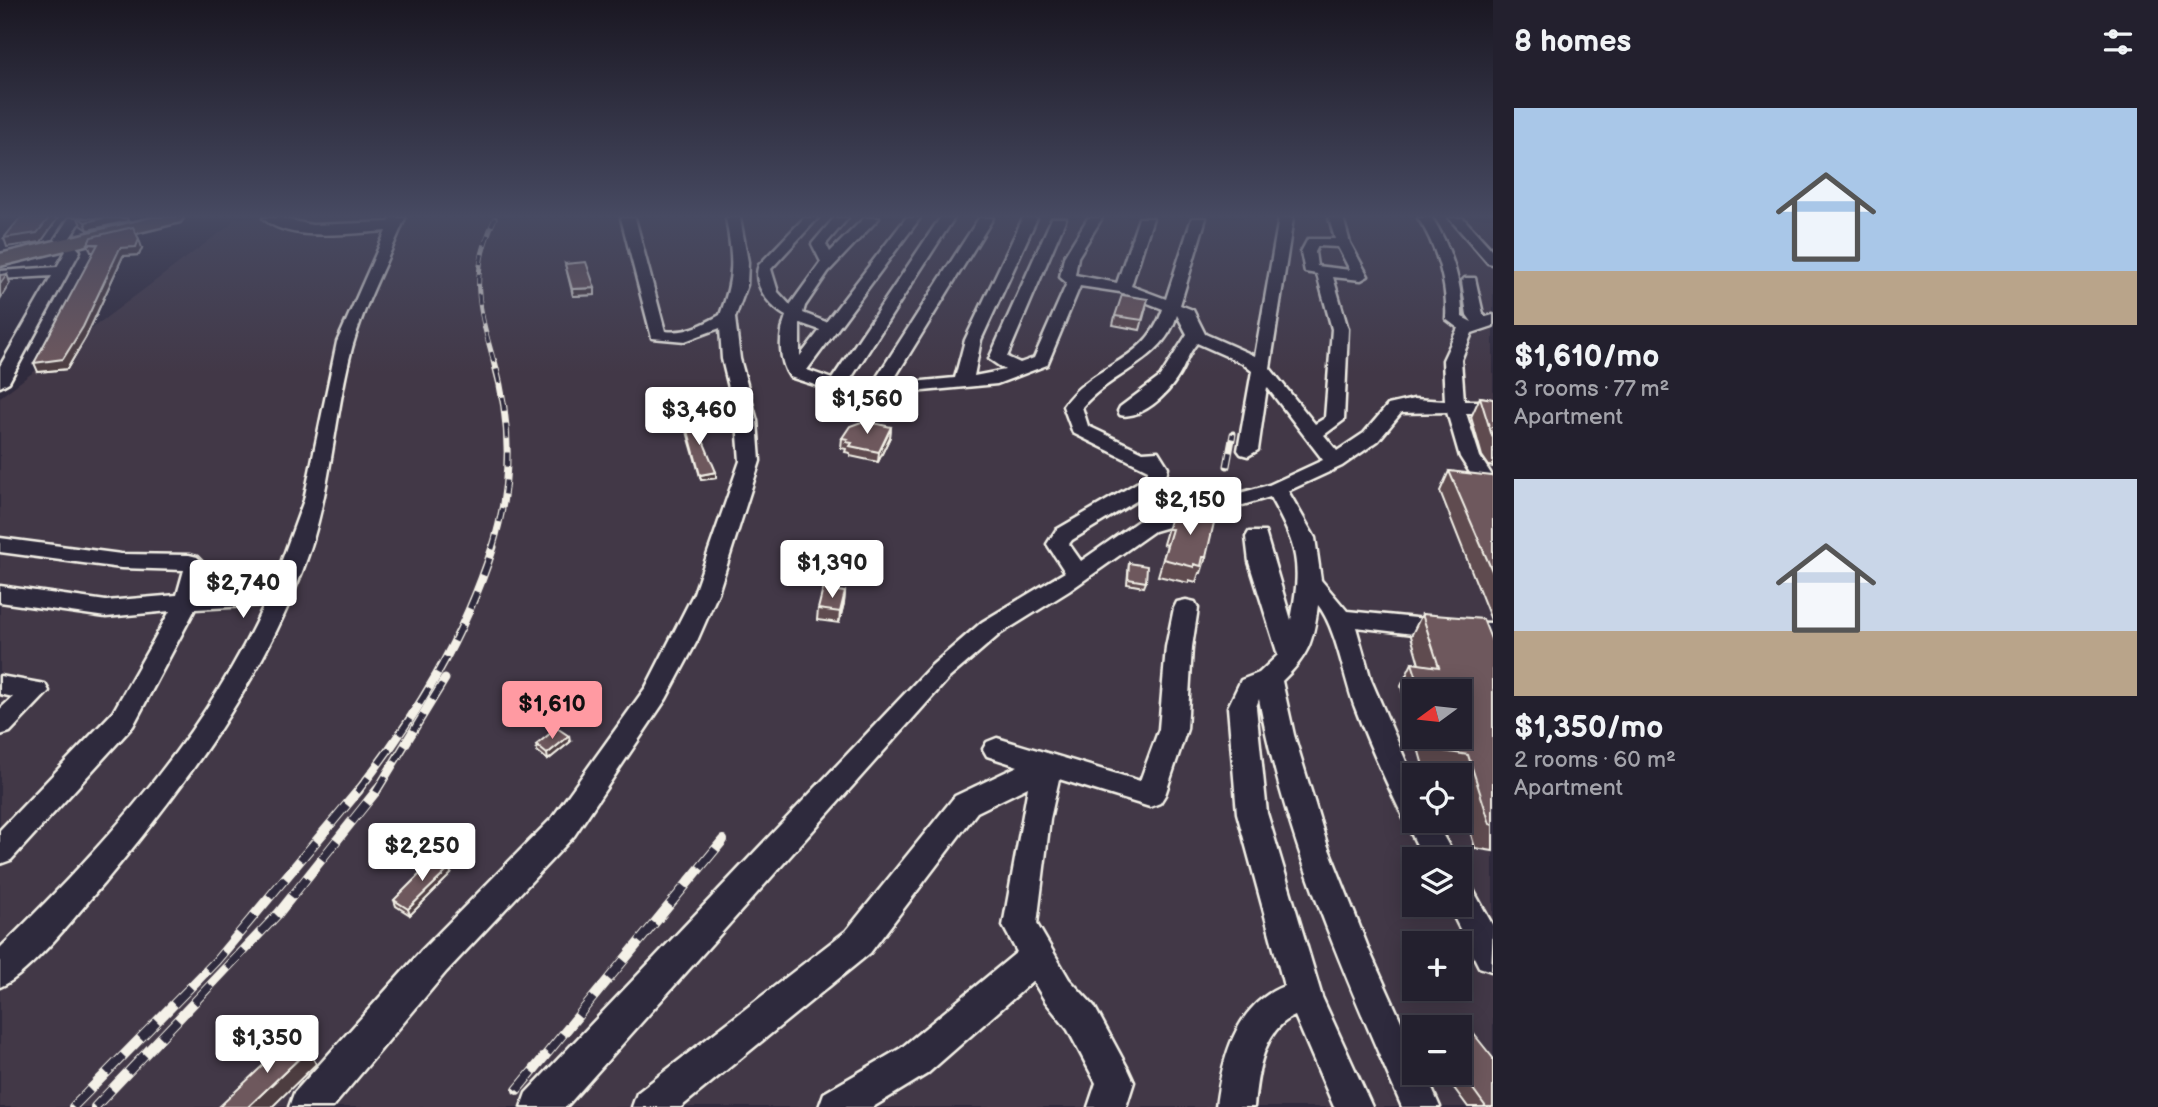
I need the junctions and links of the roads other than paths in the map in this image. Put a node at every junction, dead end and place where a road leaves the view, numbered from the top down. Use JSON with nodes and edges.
{"nodes":[{"id":1,"x":375,"y":270,"type":"edge"},
{"id":2,"x":641,"y":270,"type":"edge"},
{"id":3,"x":740,"y":270,"type":"edge"},
{"id":4,"x":764,"y":270,"type":"edge"},
{"id":5,"x":824,"y":270,"type":"edge"},
{"id":6,"x":874,"y":270,"type":"edge"},
{"id":7,"x":913,"y":270,"type":"edge"},
{"id":8,"x":953,"y":270,"type":"edge"},
{"id":9,"x":1004,"y":270,"type":"edge"},
{"id":10,"x":1037,"y":270,"type":"edge"},
{"id":11,"x":1068,"y":270,"type":"edge"},
{"id":12,"x":1129,"y":270,"type":"edge"},
{"id":13,"x":1183,"y":270,"type":"edge"},
{"id":14,"x":1277,"y":270,"type":"edge"},
{"id":15,"x":1315,"y":270,"type":"edge"},
{"id":16,"x":1358,"y":270,"type":"edge"},
{"id":17,"x":1446,"y":270,"type":"edge"},
{"id":18,"x":62,"y":271,"type":"joint"},
{"id":19,"x":1324,"y":271,"type":"junction"},
{"id":20,"x":0,"y":275,"type":"edge"},
{"id":21,"x":1075,"y":281,"type":"junction"},
{"id":22,"x":1470,"y":281,"type":"dead end"},
{"id":23,"x":1123,"y":288,"type":"junction"},
{"id":24,"x":1172,"y":306,"type":"junction"},
{"id":25,"x":792,"y":316,"type":"junction"},
{"id":26,"x":727,"y":318,"type":"junction"},
{"id":27,"x":1481,"y":323,"type":"edge"},
{"id":28,"x":830,"y":328,"type":"junction"},
{"id":29,"x":1196,"y":335,"type":"junction"},
{"id":30,"x":19,"y":347,"type":"junction"},
{"id":31,"x":0,"y":349,"type":"edge"},
{"id":32,"x":970,"y":350,"type":"junction"},
{"id":33,"x":998,"y":359,"type":"junction"},
{"id":34,"x":1261,"y":369,"type":"junction"},
{"id":35,"x":1019,"y":370,"type":"junction"},
{"id":36,"x":796,"y":373,"type":"junction"},
{"id":37,"x":0,"y":382,"type":"edge"},
{"id":38,"x":963,"y":383,"type":"junction"},
{"id":39,"x":836,"y":387,"type":"junction"},
{"id":40,"x":878,"y":389,"type":"junction"},
{"id":41,"x":1455,"y":407,"type":"junction"},
{"id":42,"x":1493,"y":407,"type":"edge"},
{"id":43,"x":1128,"y":411,"type":"dead end"},
{"id":44,"x":1313,"y":434,"type":"junction"},
{"id":45,"x":1248,"y":450,"type":"dead end"},
{"id":46,"x":1335,"y":462,"type":"junction"},
{"id":47,"x":1276,"y":489,"type":"junction"},
{"id":48,"x":1493,"y":494,"type":"edge"},
{"id":49,"x":1257,"y":537,"type":"dead end"},
{"id":50,"x":0,"y":545,"type":"edge"},
{"id":51,"x":1077,"y":573,"type":"junction"},
{"id":52,"x":1310,"y":582,"type":"junction"},
{"id":53,"x":0,"y":594,"type":"edge"},
{"id":54,"x":279,"y":597,"type":"junction"},
{"id":55,"x":187,"y":602,"type":"junction"},
{"id":56,"x":1186,"y":608,"type":"dead end"},
{"id":57,"x":1341,"y":618,"type":"junction"},
{"id":58,"x":1493,"y":631,"type":"edge"},
{"id":59,"x":1291,"y":657,"type":"junction"},
{"id":60,"x":1268,"y":679,"type":"junction"},
{"id":61,"x":0,"y":685,"type":"edge"},
{"id":62,"x":0,"y":725,"type":"edge"},
{"id":63,"x":997,"y":749,"type":"dead end"},
{"id":64,"x":1048,"y":764,"type":"junction"},
{"id":65,"x":1402,"y":781,"type":"edge"},
{"id":66,"x":0,"y":851,"type":"edge"},
{"id":67,"x":1471,"y":917,"type":"edge"},
{"id":68,"x":1037,"y":956,"type":"junction"},
{"id":69,"x":1491,"y":956,"type":"dead end"},
{"id":70,"x":0,"y":971,"type":"edge"},
{"id":71,"x":1305,"y":998,"type":"junction"},
{"id":72,"x":308,"y":1107,"type":"edge"},
{"id":73,"x":540,"y":1107,"type":"edge"},
{"id":74,"x":651,"y":1107,"type":"edge"},
{"id":75,"x":838,"y":1107,"type":"edge"},
{"id":76,"x":1107,"y":1107,"type":"edge"},
{"id":77,"x":1235,"y":1107,"type":"edge"},
{"id":78,"x":1353,"y":1107,"type":"edge"},
{"id":79,"x":1421,"y":1107,"type":"edge"}],
"edges":[{"from":1,"to":54,"type":"street"},
{"from":2,"to":26,"type":"street"},
{"from":3,"to":26,"type":"street"},
{"from":4,"to":25,"type":"street"},
{"from":5,"to":25,"type":"street"},
{"from":6,"to":28,"type":"street"},
{"from":7,"to":39,"type":"street"},
{"from":8,"to":40,"type":"street"},
{"from":9,"to":32,"type":"street"},
{"from":10,"to":33,"type":"street"},
{"from":11,"to":21,"type":"street"},
{"from":12,"to":23,"type":"street"},
{"from":13,"to":24,"type":"street"},
{"from":14,"to":34,"type":"street"},
{"from":15,"to":19,"type":"street"},
{"from":16,"to":19,"type":"street"},
{"from":17,"to":27,"type":"street"},
{"from":18,"to":20,"type":"street"},
{"from":18,"to":30,"type":"street"},
{"from":19,"to":44,"type":"street"},
{"from":21,"to":23,"type":"street"},
{"from":21,"to":35,"type":"street"},
{"from":22,"to":27,"type":"street"},
{"from":23,"to":24,"type":"street"},
{"from":24,"to":29,"type":"street"},
{"from":24,"to":51,"type":"street"},
{"from":25,"to":28,"type":"street"},
{"from":25,"to":36,"type":"street"},
{"from":26,"to":72,"type":"street"},
{"from":27,"to":41,"type":"street"},
{"from":28,"to":36,"type":"street"},
{"from":29,"to":34,"type":"street"},
{"from":29,"to":43,"type":"street"},
{"from":30,"to":31,"type":"street"},
{"from":30,"to":37,"type":"street"},
{"from":32,"to":33,"type":"street"},
{"from":32,"to":38,"type":"street"},
{"from":33,"to":35,"type":"street"},
{"from":34,"to":44,"type":"street"},
{"from":34,"to":45,"type":"street"},
{"from":35,"to":38,"type":"street"},
{"from":36,"to":39,"type":"street"},
{"from":38,"to":40,"type":"street"},
{"from":39,"to":40,"type":"street"},
{"from":41,"to":42,"type":"street"},
{"from":41,"to":46,"type":"street"},
{"from":41,"to":48,"type":"street"},
{"from":44,"to":46,"type":"street"},
{"from":46,"to":47,"type":"street"},
{"from":47,"to":51,"type":"street"},
{"from":47,"to":52,"type":"street"},
{"from":49,"to":59,"type":"street"},
{"from":50,"to":55,"type":"street"},
{"from":51,"to":73,"type":"street"},
{"from":52,"to":57,"type":"street"},
{"from":52,"to":59,"type":"street"},
{"from":53,"to":55,"type":"street"},
{"from":54,"to":55,"type":"street"},
{"from":54,"to":70,"type":"street"},
{"from":55,"to":66,"type":"street"},
{"from":56,"to":64,"type":"street"},
{"from":57,"to":58,"type":"street"},
{"from":57,"to":65,"type":"street"},
{"from":59,"to":60,"type":"street"},
{"from":60,"to":71,"type":"street"},
{"from":60,"to":79,"type":"street"},
{"from":61,"to":62,"type":"street"},
{"from":63,"to":64,"type":"street"},
{"from":64,"to":68,"type":"street"},
{"from":64,"to":74,"type":"street"},
{"from":67,"to":69,"type":"street"},
{"from":68,"to":75,"type":"street"},
{"from":68,"to":76,"type":"street"},
{"from":71,"to":77,"type":"street"},
{"from":71,"to":78,"type":"street"}]}
